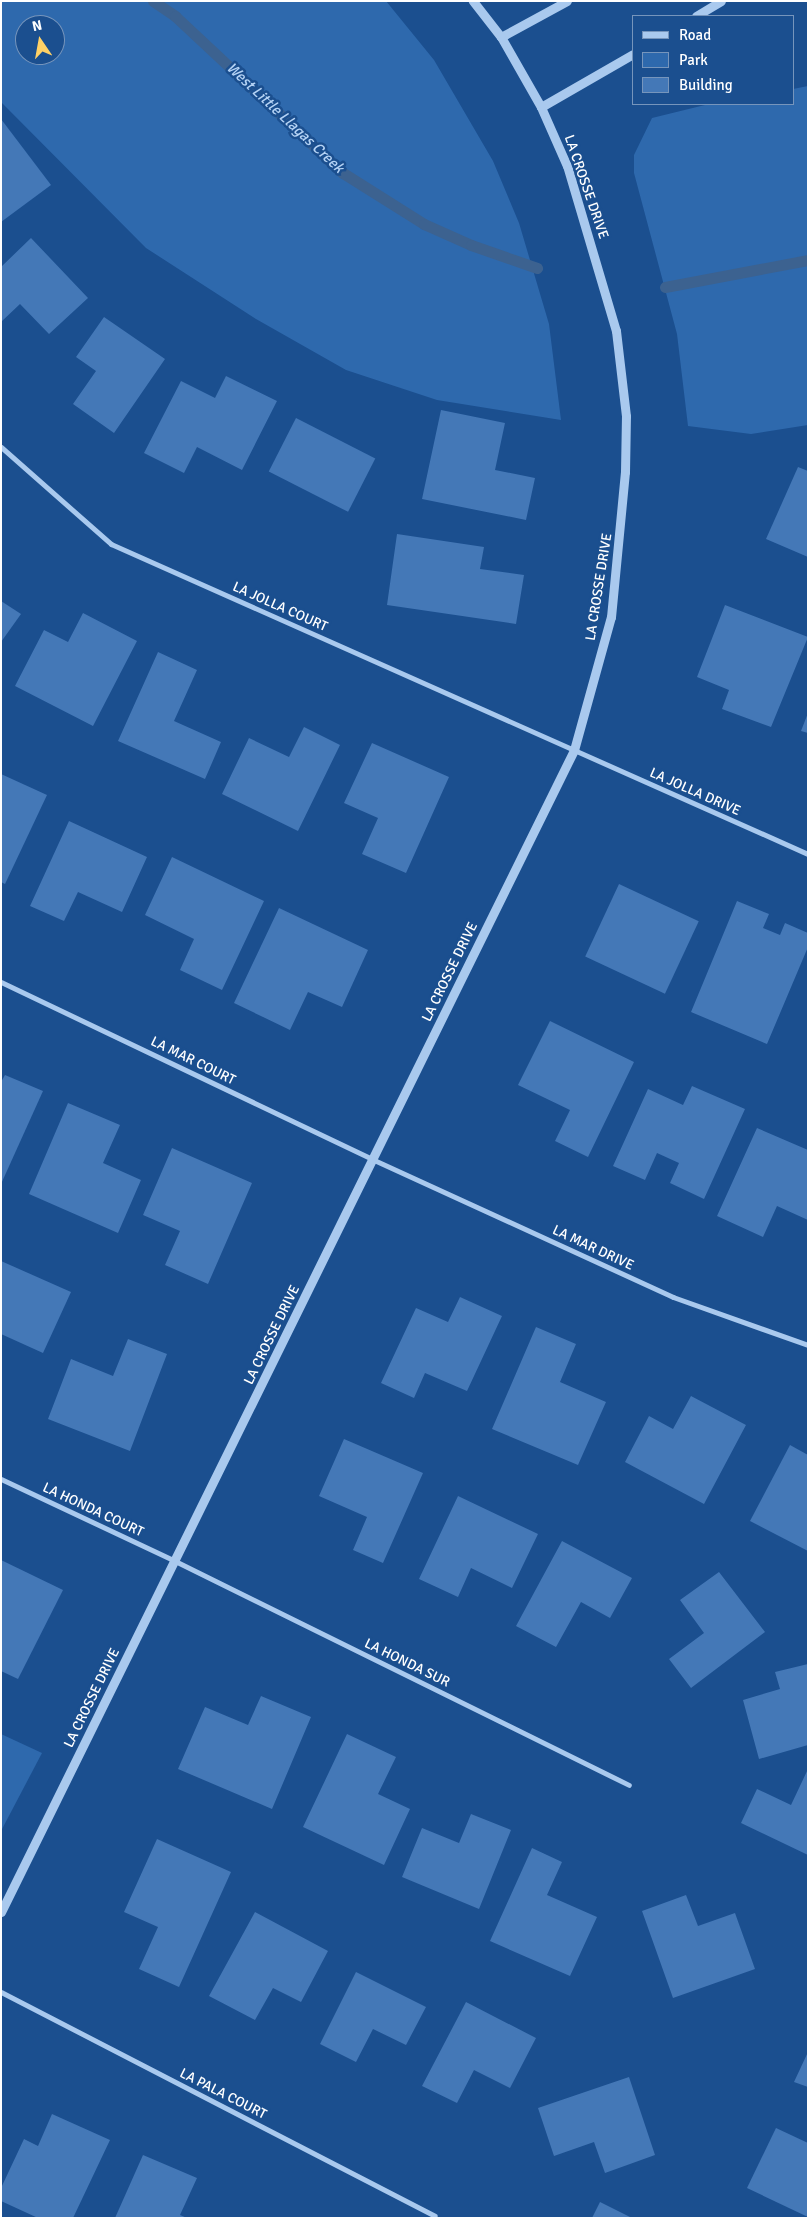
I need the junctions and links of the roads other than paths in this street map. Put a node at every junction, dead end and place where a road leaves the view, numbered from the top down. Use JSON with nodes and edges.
{"nodes":[{"id":1,"x":473,"y":1,"type":"edge"},
{"id":2,"x":567,"y":1,"type":"edge"},
{"id":3,"x":721,"y":1,"type":"edge"},
{"id":4,"x":698,"y":15,"type":"edge"},
{"id":5,"x":501,"y":37,"type":"junction"},
{"id":6,"x":632,"y":55,"type":"edge"},
{"id":7,"x":541,"y":107,"type":"junction"},
{"id":8,"x":1,"y":447,"type":"edge"},
{"id":9,"x":574,"y":750,"type":"junction"},
{"id":10,"x":808,"y":854,"type":"edge"},
{"id":11,"x":1,"y":982,"type":"edge"},
{"id":12,"x":374,"y":1160,"type":"junction"},
{"id":13,"x":808,"y":1345,"type":"edge"},
{"id":14,"x":1,"y":1479,"type":"edge"},
{"id":15,"x":175,"y":1561,"type":"junction"},
{"id":16,"x":629,"y":1785,"type":"dead end"},
{"id":17,"x":1,"y":1912,"type":"edge"},
{"id":18,"x":1,"y":1992,"type":"edge"},
{"id":19,"x":435,"y":2216,"type":"dead end"}],
"edges":[{"from":1,"to":5,"type":"street","name":"LA CROSSE DRIVE"},
{"from":2,"to":5,"type":"street"},
{"from":3,"to":4,"type":"street"},
{"from":5,"to":7,"type":"street","name":"LA CROSSE DRIVE"},
{"from":6,"to":7,"type":"street"},
{"from":7,"to":9,"type":"street","name":"LA CROSSE DRIVE"},
{"from":8,"to":9,"type":"street","name":"LA JOLLA COURT"},
{"from":9,"to":10,"type":"street","name":"LA JOLLA DRIVE"},
{"from":9,"to":12,"type":"street","name":"LA CROSSE DRIVE"},
{"from":11,"to":12,"type":"street","name":"LA MAR COURT"},
{"from":12,"to":13,"type":"street","name":"LA MAR DRIVE"},
{"from":12,"to":15,"type":"street","name":"LA CROSSE DRIVE"},
{"from":14,"to":15,"type":"street","name":"LA HONDA COURT"},
{"from":15,"to":16,"type":"street","name":"LA HONDA SUR"},
{"from":15,"to":17,"type":"street","name":"LA CROSSE DRIVE"},
{"from":18,"to":19,"type":"street","name":"LA PALA COURT"}]}
